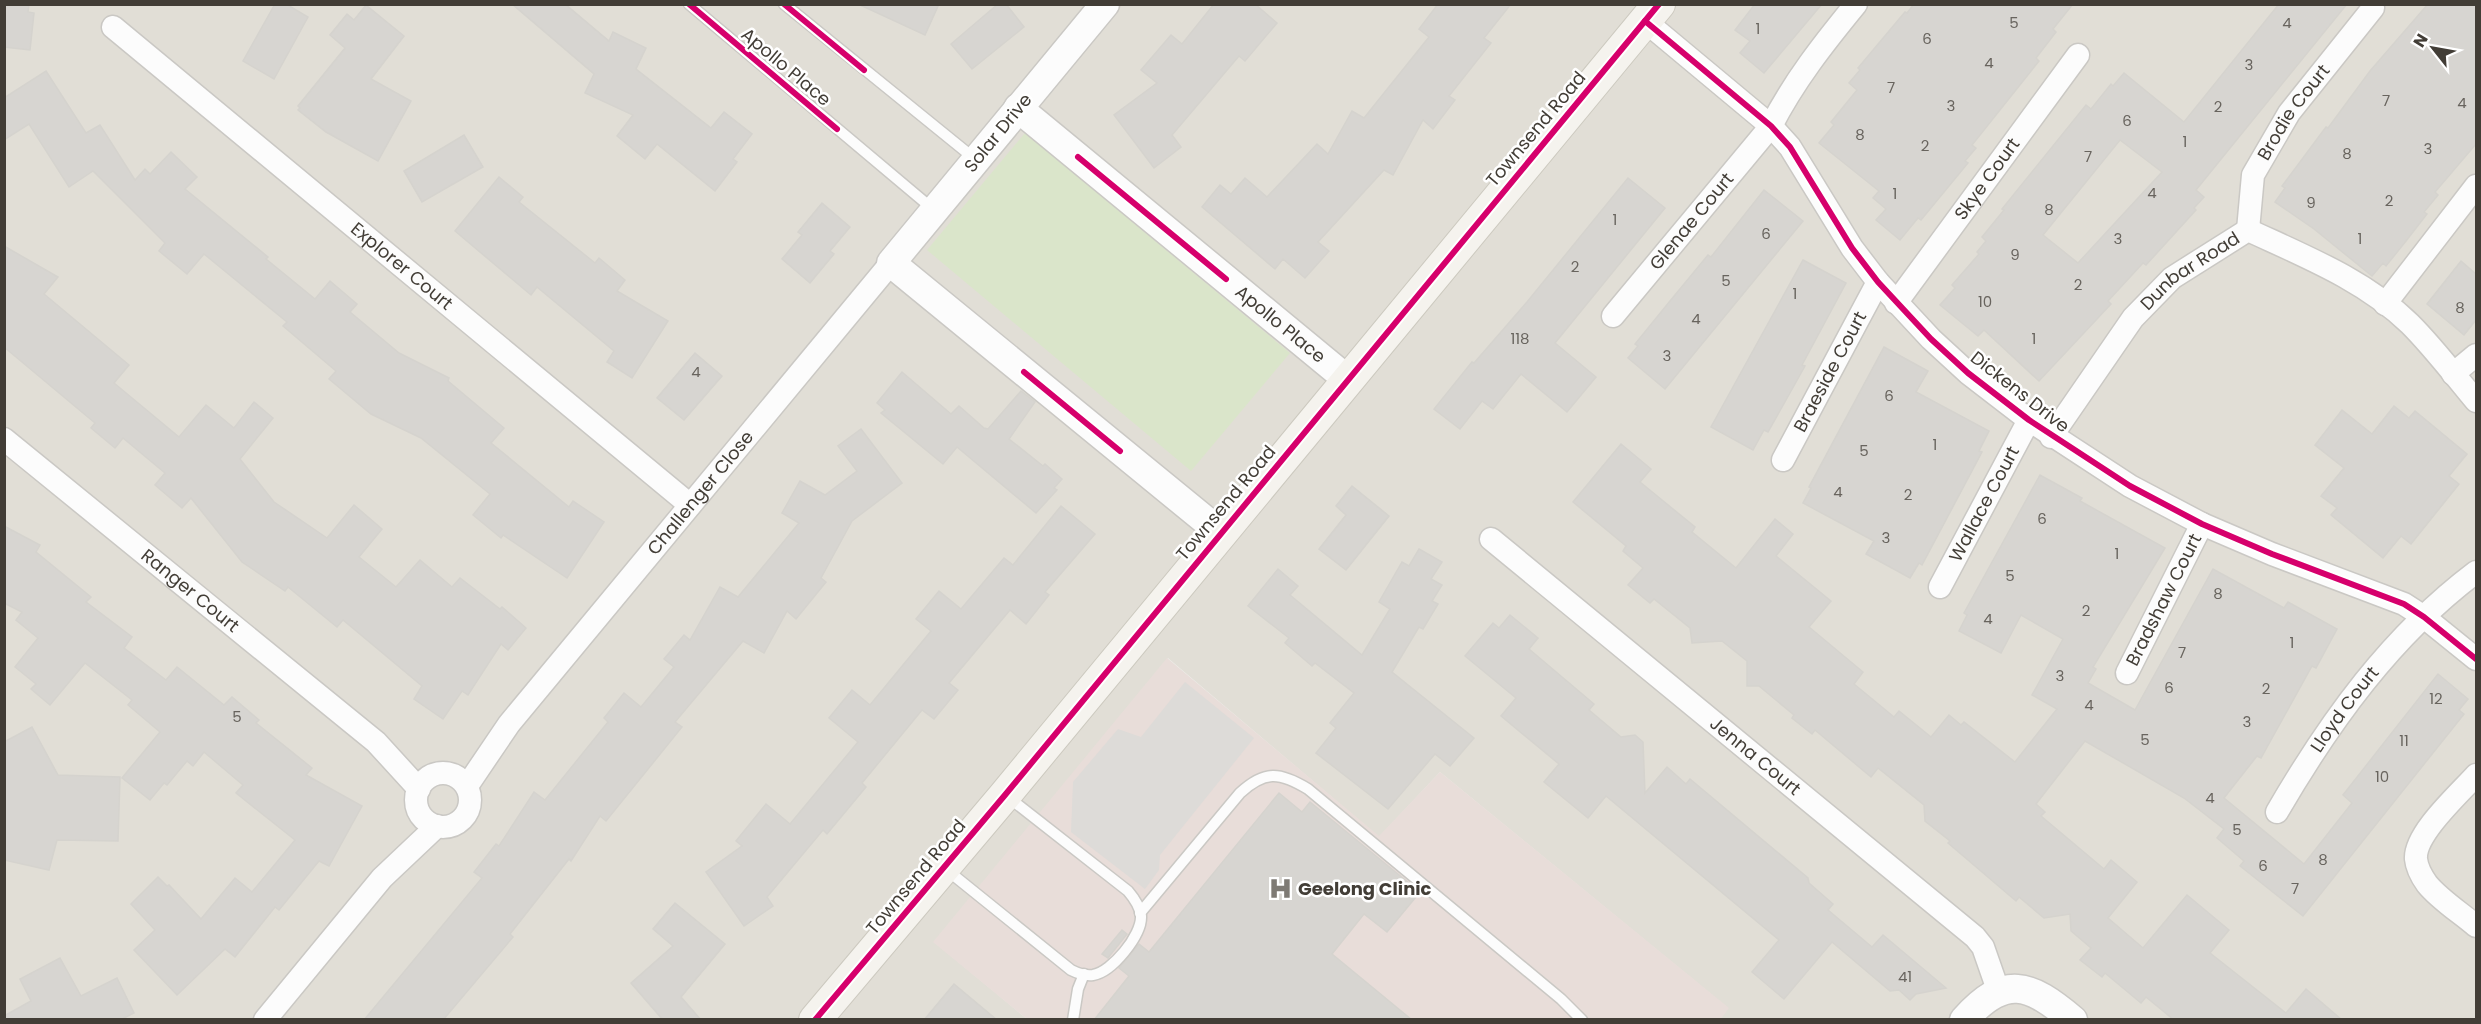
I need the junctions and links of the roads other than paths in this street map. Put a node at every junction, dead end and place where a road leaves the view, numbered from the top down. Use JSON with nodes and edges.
{"nodes":[{"id":1,"x":688,"y":4,"type":"edge"},
{"id":2,"x":784,"y":4,"type":"edge"},
{"id":3,"x":1105,"y":4,"type":"edge"},
{"id":4,"x":1856,"y":4,"type":"edge"},
{"id":5,"x":2373,"y":8,"type":"dead end"},
{"id":6,"x":1652,"y":13,"type":"edge"},
{"id":7,"x":113,"y":27,"type":"dead end"},
{"id":8,"x":2078,"y":55,"type":"dead end"},
{"id":9,"x":1018,"y":108,"type":"junction"},
{"id":10,"x":1771,"y":126,"type":"junction"},
{"id":11,"x":976,"y":160,"type":"junction"},
{"id":12,"x":2476,"y":186,"type":"edge"},
{"id":13,"x":934,"y":211,"type":"junction"},
{"id":14,"x":2248,"y":230,"type":"junction"},
{"id":15,"x":891,"y":263,"type":"junction"},
{"id":16,"x":1878,"y":282,"type":"junction"},
{"id":17,"x":1896,"y":303,"type":"junction"},
{"id":18,"x":2385,"y":304,"type":"junction"},
{"id":19,"x":1613,"y":316,"type":"dead end"},
{"id":20,"x":2476,"y":355,"type":"edge"},
{"id":21,"x":2453,"y":374,"type":"junction"},
{"id":22,"x":1348,"y":380,"type":"junction"},
{"id":23,"x":2476,"y":401,"type":"edge"},
{"id":24,"x":2029,"y":420,"type":"junction"},
{"id":25,"x":2051,"y":437,"type":"junction"},
{"id":26,"x":4,"y":439,"type":"edge"},
{"id":27,"x":1783,"y":460,"type":"dead end"},
{"id":28,"x":690,"y":505,"type":"junction"},
{"id":29,"x":2202,"y":524,"type":"junction"},
{"id":30,"x":1221,"y":533,"type":"junction"},
{"id":31,"x":1491,"y":538,"type":"dead end"},
{"id":32,"x":2476,"y":572,"type":"edge"},
{"id":33,"x":1940,"y":587,"type":"dead end"},
{"id":34,"x":2424,"y":617,"type":"junction"},
{"id":35,"x":2476,"y":658,"type":"edge"},
{"id":36,"x":2127,"y":673,"type":"dead end"},
{"id":37,"x":2476,"y":774,"type":"edge"},
{"id":38,"x":442,"y":781,"type":"junction"},
{"id":39,"x":1005,"y":795,"type":"junction"},
{"id":40,"x":419,"y":812,"type":"junction"},
{"id":41,"x":2277,"y":812,"type":"dead end"},
{"id":42,"x":437,"y":826,"type":"junction"},
{"id":43,"x":944,"y":867,"type":"junction"},
{"id":44,"x":382,"y":878,"type":"junction"},
{"id":45,"x":1140,"y":913,"type":"junction"},
{"id":46,"x":2476,"y":926,"type":"edge"},
{"id":47,"x":1084,"y":974,"type":"junction"},
{"id":48,"x":1998,"y":990,"type":"junction"},
{"id":49,"x":265,"y":1020,"type":"edge"},
{"id":50,"x":815,"y":1020,"type":"edge"},
{"id":51,"x":1073,"y":1020,"type":"edge"},
{"id":52,"x":1582,"y":1020,"type":"edge"},
{"id":53,"x":1964,"y":1020,"type":"edge"},
{"id":54,"x":2073,"y":1020,"type":"edge"}],
"edges":[{"from":1,"to":13,"type":"lane","name":"Apollo Place"},
{"from":2,"to":11,"type":"lane"},
{"from":3,"to":9,"type":"street","name":"Solar Drive"},
{"from":4,"to":10,"type":"street","name":"Glenae Court"},
{"from":5,"to":14,"type":"street","name":"Brodie Court"},
{"from":6,"to":10,"type":"street","name":"Dickens Drive"},
{"from":6,"to":22,"type":"main road","name":"Townsend Road"},
{"from":7,"to":28,"type":"street","name":"Explorer Court"},
{"from":8,"to":17,"type":"street","name":"Skye Court"},
{"from":9,"to":11,"type":"street","name":"Solar Drive"},
{"from":9,"to":22,"type":"street","name":"Apollo Place"},
{"from":10,"to":16,"type":"street","name":"Dickens Drive"},
{"from":10,"to":19,"type":"street","name":"Glenae Court"},
{"from":11,"to":13,"type":"street","name":"Solar Drive"},
{"from":12,"to":18,"type":"street"},
{"from":13,"to":15,"type":"street","name":"Solar Drive"},
{"from":14,"to":18,"type":"street","name":"Dunbar Road"},
{"from":14,"to":25,"type":"street","name":"Dunbar Road"},
{"from":15,"to":28,"type":"street","name":"Challenger Close"},
{"from":15,"to":30,"type":"street"},
{"from":16,"to":17,"type":"street","name":"Dickens Drive"},
{"from":16,"to":27,"type":"street","name":"Braeside Court"},
{"from":17,"to":24,"type":"street","name":"Dickens Drive"},
{"from":18,"to":21,"type":"street","name":"Dunbar Road"},
{"from":20,"to":21,"type":"street"},
{"from":21,"to":23,"type":"street","name":"Dunbar Road"},
{"from":22,"to":30,"type":"main road","name":"Townsend Road"},
{"from":24,"to":25,"type":"street","name":"Dickens Drive"},
{"from":24,"to":33,"type":"street","name":"Wallace Court"},
{"from":25,"to":29,"type":"street","name":"Dickens Drive"},
{"from":26,"to":38,"type":"street","name":"Ranger Court"},
{"from":28,"to":38,"type":"street","name":"Challenger Close"},
{"from":29,"to":34,"type":"street","name":"Dickens Drive"},
{"from":29,"to":36,"type":"street","name":"Bradshaw Court"},
{"from":30,"to":39,"type":"main road","name":"Townsend Road"},
{"from":31,"to":48,"type":"street","name":"Jenna Court"},
{"from":32,"to":34,"type":"street","name":"Lloyd Court"},
{"from":34,"to":35,"type":"street","name":"Dickens Drive"},
{"from":34,"to":41,"type":"street","name":"Lloyd Court"},
{"from":37,"to":46,"type":"street"},
{"from":38,"to":40,"type":"street"},
{"from":38,"to":42,"type":"street"},
{"from":39,"to":43,"type":"main road","name":"Townsend Road"},
{"from":39,"to":45,"type":"lane"},
{"from":40,"to":42,"type":"street"},
{"from":40,"to":44,"type":"street"},
{"from":42,"to":44,"type":"street"},
{"from":43,"to":47,"type":"lane"},
{"from":43,"to":50,"type":"main road","name":"Townsend Road"},
{"from":44,"to":49,"type":"street"},
{"from":45,"to":47,"type":"lane"},
{"from":45,"to":52,"type":"lane"},
{"from":47,"to":51,"type":"lane"},
{"from":48,"to":53,"type":"street"},
{"from":48,"to":54,"type":"street"}]}
